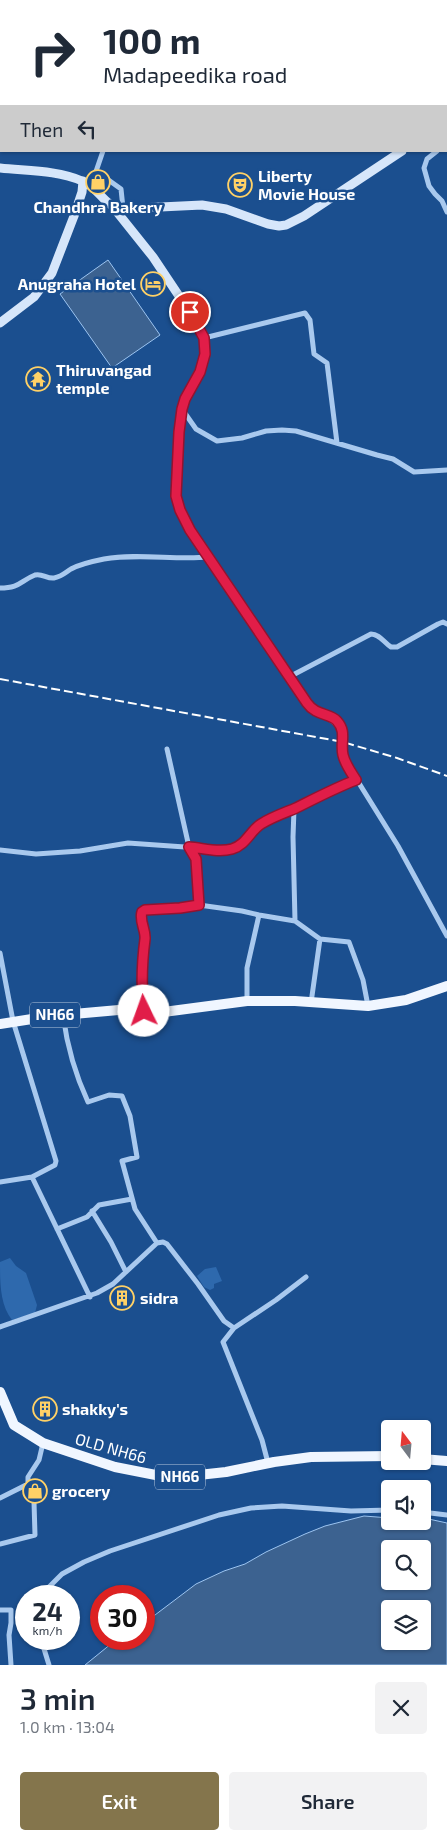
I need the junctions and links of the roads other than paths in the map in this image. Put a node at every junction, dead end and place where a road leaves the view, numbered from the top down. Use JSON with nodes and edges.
{"nodes":[{"id":1,"x":118,"y":0,"type":"edge"},
{"id":2,"x":126,"y":0,"type":"edge"},
{"id":3,"x":103,"y":152,"type":"edge"},
{"id":4,"x":400,"y":152,"type":"edge"},
{"id":5,"x":436,"y":152,"type":"edge"},
{"id":6,"x":0,"y":168,"type":"edge"},
{"id":7,"x":96,"y":171,"type":"junction"},
{"id":8,"x":87,"y":183,"type":"junction"},
{"id":9,"x":113,"y":207,"type":"junction"},
{"id":10,"x":123,"y":208,"type":"junction"},
{"id":11,"x":447,"y":212,"type":"edge"},
{"id":12,"x":0,"y":323,"type":"edge"},
{"id":13,"x":204,"y":338,"type":"junction"},
{"id":14,"x":182,"y":409,"type":"junction"},
{"id":15,"x":337,"y":443,"type":"junction"},
{"id":16,"x":447,"y":470,"type":"edge"},
{"id":17,"x":209,"y":557,"type":"junction"},
{"id":18,"x":0,"y":588,"type":"edge"},
{"id":19,"x":447,"y":624,"type":"edge"},
{"id":20,"x":289,"y":678,"type":"junction"},
{"id":21,"x":343,"y":732,"type":"joint"},
{"id":22,"x":167,"y":749,"type":"dead end"},
{"id":23,"x":356,"y":780,"type":"junction"},
{"id":24,"x":294,"y":809,"type":"junction"},
{"id":25,"x":189,"y":847,"type":"junction"},
{"id":26,"x":0,"y":850,"type":"edge"},
{"id":27,"x":199,"y":905,"type":"junction"},
{"id":28,"x":259,"y":915,"type":"junction"},
{"id":29,"x":295,"y":921,"type":"junction"},
{"id":30,"x":447,"y":936,"type":"edge"},
{"id":31,"x":320,"y":939,"type":"junction"},
{"id":32,"x":0,"y":952,"type":"edge"},
{"id":33,"x":1,"y":961,"type":"edge"},
{"id":34,"x":447,"y":986,"type":"edge"},
{"id":35,"x":247,"y":1001,"type":"junction"},
{"id":36,"x":311,"y":1003,"type":"junction"},
{"id":37,"x":368,"y":1006,"type":"junction"},
{"id":38,"x":144,"y":1011,"type":"junction"},
{"id":39,"x":63,"y":1014,"type":"junction"},
{"id":40,"x":13,"y":1021,"type":"junction"},
{"id":41,"x":0,"y":1024,"type":"edge"},
{"id":42,"x":32,"y":1177,"type":"junction"},
{"id":43,"x":0,"y":1182,"type":"edge"},
{"id":44,"x":132,"y":1199,"type":"junction"},
{"id":45,"x":92,"y":1211,"type":"junction"},
{"id":46,"x":57,"y":1229,"type":"junction"},
{"id":47,"x":157,"y":1243,"type":"junction"},
{"id":48,"x":126,"y":1272,"type":"junction"},
{"id":49,"x":306,"y":1277,"type":"dead end"},
{"id":50,"x":90,"y":1297,"type":"junction"},
{"id":51,"x":0,"y":1327,"type":"edge"},
{"id":52,"x":234,"y":1328,"type":"junction"},
{"id":53,"x":0,"y":1392,"type":"edge"},
{"id":54,"x":43,"y":1443,"type":"junction"},
{"id":55,"x":381,"y":1456,"type":"edge"},
{"id":56,"x":431,"y":1460,"type":"edge"},
{"id":57,"x":447,"y":1461,"type":"edge"},
{"id":58,"x":268,"y":1463,"type":"junction"},
{"id":59,"x":28,"y":1484,"type":"junction"},
{"id":60,"x":0,"y":1498,"type":"edge"},
{"id":61,"x":381,"y":1510,"type":"edge"},
{"id":62,"x":431,"y":1513,"type":"edge"},
{"id":63,"x":447,"y":1515,"type":"edge"},
{"id":64,"x":0,"y":1544,"type":"edge"},
{"id":65,"x":52,"y":1585,"type":"edge"},
{"id":66,"x":0,"y":1610,"type":"edge"},
{"id":67,"x":44,"y":1650,"type":"edge"},
{"id":68,"x":11,"y":1665,"type":"edge"},
{"id":69,"x":49,"y":1665,"type":"edge"}],
"edges":[{"from":1,"to":2,"type":"street"},
{"from":3,"to":7,"type":"street"},
{"from":4,"to":10,"type":"street"},
{"from":5,"to":11,"type":"street"},
{"from":6,"to":8,"type":"street"},
{"from":7,"to":8,"type":"street"},
{"from":7,"to":10,"type":"street"},
{"from":8,"to":9,"type":"street"},
{"from":8,"to":12,"type":"street"},
{"from":9,"to":10,"type":"street"},
{"from":9,"to":13,"type":"street"},
{"from":13,"to":14,"type":"street"},
{"from":13,"to":15,"type":"street"},
{"from":14,"to":15,"type":"street"},
{"from":14,"to":17,"type":"street"},
{"from":15,"to":16,"type":"street"},
{"from":17,"to":18,"type":"street"},
{"from":17,"to":20,"type":"street"},
{"from":19,"to":20,"type":"street"},
{"from":20,"to":21,"type":"street"},
{"from":21,"to":23,"type":"street"},
{"from":22,"to":25,"type":"street"},
{"from":23,"to":24,"type":"street"},
{"from":23,"to":30,"type":"street"},
{"from":24,"to":25,"type":"street"},
{"from":24,"to":29,"type":"street"},
{"from":25,"to":26,"type":"street"},
{"from":25,"to":27,"type":"street"},
{"from":27,"to":28,"type":"street"},
{"from":27,"to":38,"type":"street"},
{"from":28,"to":29,"type":"street"},
{"from":28,"to":35,"type":"street"},
{"from":29,"to":31,"type":"street"},
{"from":31,"to":36,"type":"street"},
{"from":31,"to":37,"type":"street"},
{"from":32,"to":33,"type":"street"},
{"from":33,"to":40,"type":"street"},
{"from":34,"to":37,"type":"main road"},
{"from":35,"to":36,"type":"main road"},
{"from":35,"to":38,"type":"main road"},
{"from":36,"to":37,"type":"main road"},
{"from":38,"to":39,"type":"main road","number":"NH66"},
{"from":39,"to":40,"type":"main road","number":"NH66"},
{"from":39,"to":44,"type":"street"},
{"from":40,"to":41,"type":"main road","number":"NH66"},
{"from":40,"to":42,"type":"street"},
{"from":42,"to":43,"type":"street"},
{"from":42,"to":46,"type":"street"},
{"from":44,"to":45,"type":"street"},
{"from":44,"to":47,"type":"street"},
{"from":45,"to":46,"type":"street"},
{"from":45,"to":48,"type":"street"},
{"from":46,"to":50,"type":"street"},
{"from":47,"to":48,"type":"street"},
{"from":47,"to":52,"type":"street"},
{"from":48,"to":50,"type":"street"},
{"from":49,"to":52,"type":"street"},
{"from":50,"to":51,"type":"street"},
{"from":52,"to":58,"type":"street"},
{"from":53,"to":54,"type":"main road","name":"OLD NH66","number":"NH66"},
{"from":54,"to":58,"type":"main road","name":"OLD NH66","number":"NH66"},
{"from":54,"to":59,"type":"street"},
{"from":55,"to":58,"type":"main road","name":"OLD NH66","number":"NH66"},
{"from":56,"to":57,"type":"main road"},
{"from":59,"to":60,"type":"street"},
{"from":59,"to":64,"type":"street"},
{"from":61,"to":65,"type":"street"},
{"from":62,"to":63,"type":"street"},
{"from":66,"to":68,"type":"street"},
{"from":67,"to":69,"type":"street"}]}
